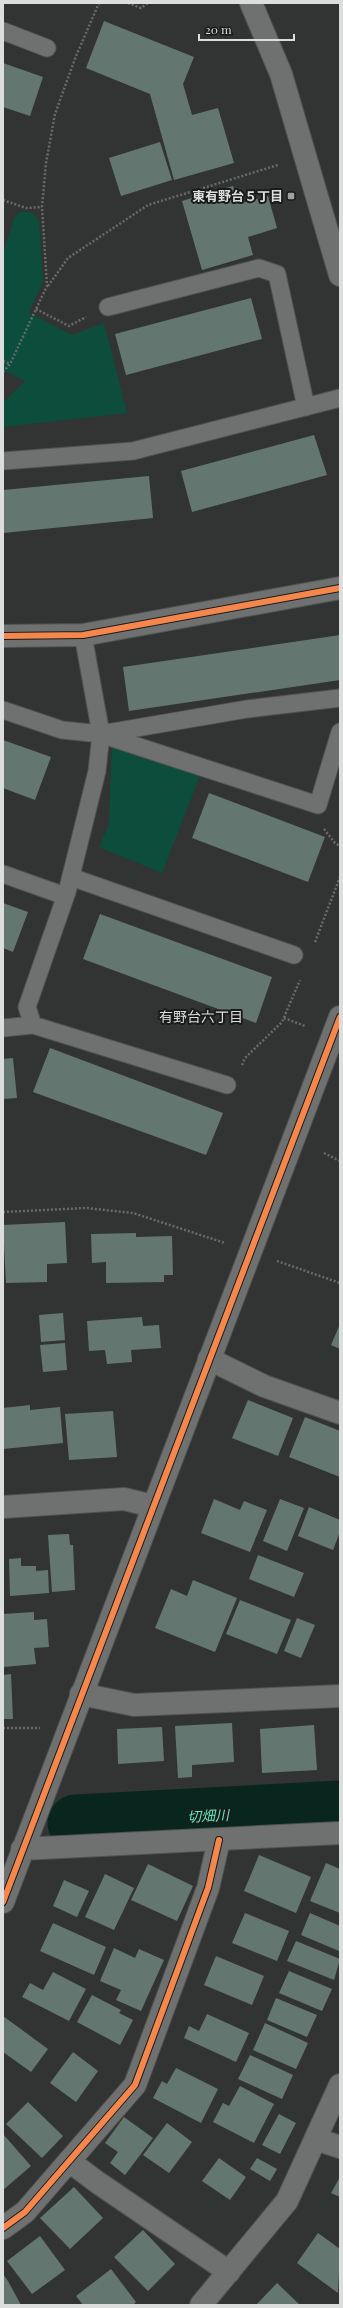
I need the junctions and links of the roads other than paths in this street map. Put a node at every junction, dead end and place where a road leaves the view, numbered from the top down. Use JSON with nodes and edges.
{"nodes":[{"id":1,"x":251,"y":3,"type":"edge"},
{"id":2,"x":3,"y":31,"type":"edge"},
{"id":3,"x":47,"y":48,"type":"dead end"},
{"id":4,"x":340,"y":275,"type":"edge"},
{"id":5,"x":108,"y":306,"type":"road end"},
{"id":6,"x":340,"y":398,"type":"edge"},
{"id":7,"x":306,"y":407,"type":"junction"},
{"id":8,"x":3,"y":460,"type":"edge"},
{"id":9,"x":340,"y":588,"type":"edge"},
{"id":10,"x":83,"y":635,"type":"junction"},
{"id":11,"x":3,"y":636,"type":"edge"},
{"id":12,"x":340,"y":698,"type":"edge"},
{"id":13,"x":3,"y":710,"type":"edge"},
{"id":14,"x":340,"y":732,"type":"edge"},
{"id":15,"x":100,"y":734,"type":"junction"},
{"id":16,"x":3,"y":874,"type":"edge"},
{"id":17,"x":71,"y":877,"type":"junction"},
{"id":18,"x":65,"y":896,"type":"junction"},
{"id":19,"x":294,"y":955,"type":"dead end"},
{"id":20,"x":340,"y":1017,"type":"edge"},
{"id":21,"x":33,"y":1025,"type":"junction"},
{"id":22,"x":3,"y":1028,"type":"edge"},
{"id":23,"x":227,"y":1085,"type":"road end"},
{"id":24,"x":210,"y":1359,"type":"junction"},
{"id":25,"x":340,"y":1413,"type":"edge"},
{"id":26,"x":3,"y":1506,"type":"edge"},
{"id":27,"x":153,"y":1506,"type":"junction"},
{"id":28,"x":81,"y":1694,"type":"junction"},
{"id":29,"x":340,"y":1696,"type":"edge"},
{"id":30,"x":340,"y":1833,"type":"edge"},
{"id":31,"x":219,"y":1840,"type":"junction"},
{"id":32,"x":22,"y":1849,"type":"junction"},
{"id":33,"x":3,"y":1902,"type":"edge"},
{"id":34,"x":340,"y":2085,"type":"edge"},
{"id":35,"x":316,"y":2139,"type":"junction"},
{"id":36,"x":340,"y":2147,"type":"edge"},
{"id":37,"x":69,"y":2161,"type":"junction"},
{"id":38,"x":3,"y":2228,"type":"edge"},
{"id":39,"x":229,"y":2272,"type":"junction"},
{"id":40,"x":201,"y":2305,"type":"edge"}],
"edges":[{"from":1,"to":4,"type":"street"},
{"from":2,"to":3,"type":"lane"},
{"from":5,"to":7,"type":"lane"},
{"from":6,"to":7,"type":"lane"},
{"from":7,"to":8,"type":"lane"},
{"from":9,"to":10,"type":"street"},
{"from":10,"to":11,"type":"street"},
{"from":10,"to":15,"type":"lane"},
{"from":12,"to":15,"type":"lane"},
{"from":13,"to":15,"type":"lane"},
{"from":14,"to":15,"type":"lane"},
{"from":15,"to":17,"type":"lane"},
{"from":16,"to":18,"type":"lane"},
{"from":17,"to":18,"type":"lane"},
{"from":17,"to":19,"type":"lane"},
{"from":18,"to":21,"type":"lane"},
{"from":20,"to":24,"type":"street"},
{"from":21,"to":22,"type":"lane"},
{"from":21,"to":23,"type":"lane"},
{"from":24,"to":25,"type":"street"},
{"from":24,"to":27,"type":"street"},
{"from":26,"to":27,"type":"street"},
{"from":27,"to":28,"type":"street"},
{"from":28,"to":29,"type":"street"},
{"from":28,"to":32,"type":"street"},
{"from":30,"to":31,"type":"street"},
{"from":31,"to":32,"type":"street"},
{"from":31,"to":37,"type":"street"},
{"from":32,"to":33,"type":"street"},
{"from":34,"to":35,"type":"street"},
{"from":35,"to":36,"type":"street"},
{"from":35,"to":39,"type":"street"},
{"from":37,"to":38,"type":"street"},
{"from":37,"to":39,"type":"street"},
{"from":39,"to":40,"type":"street"}]}
